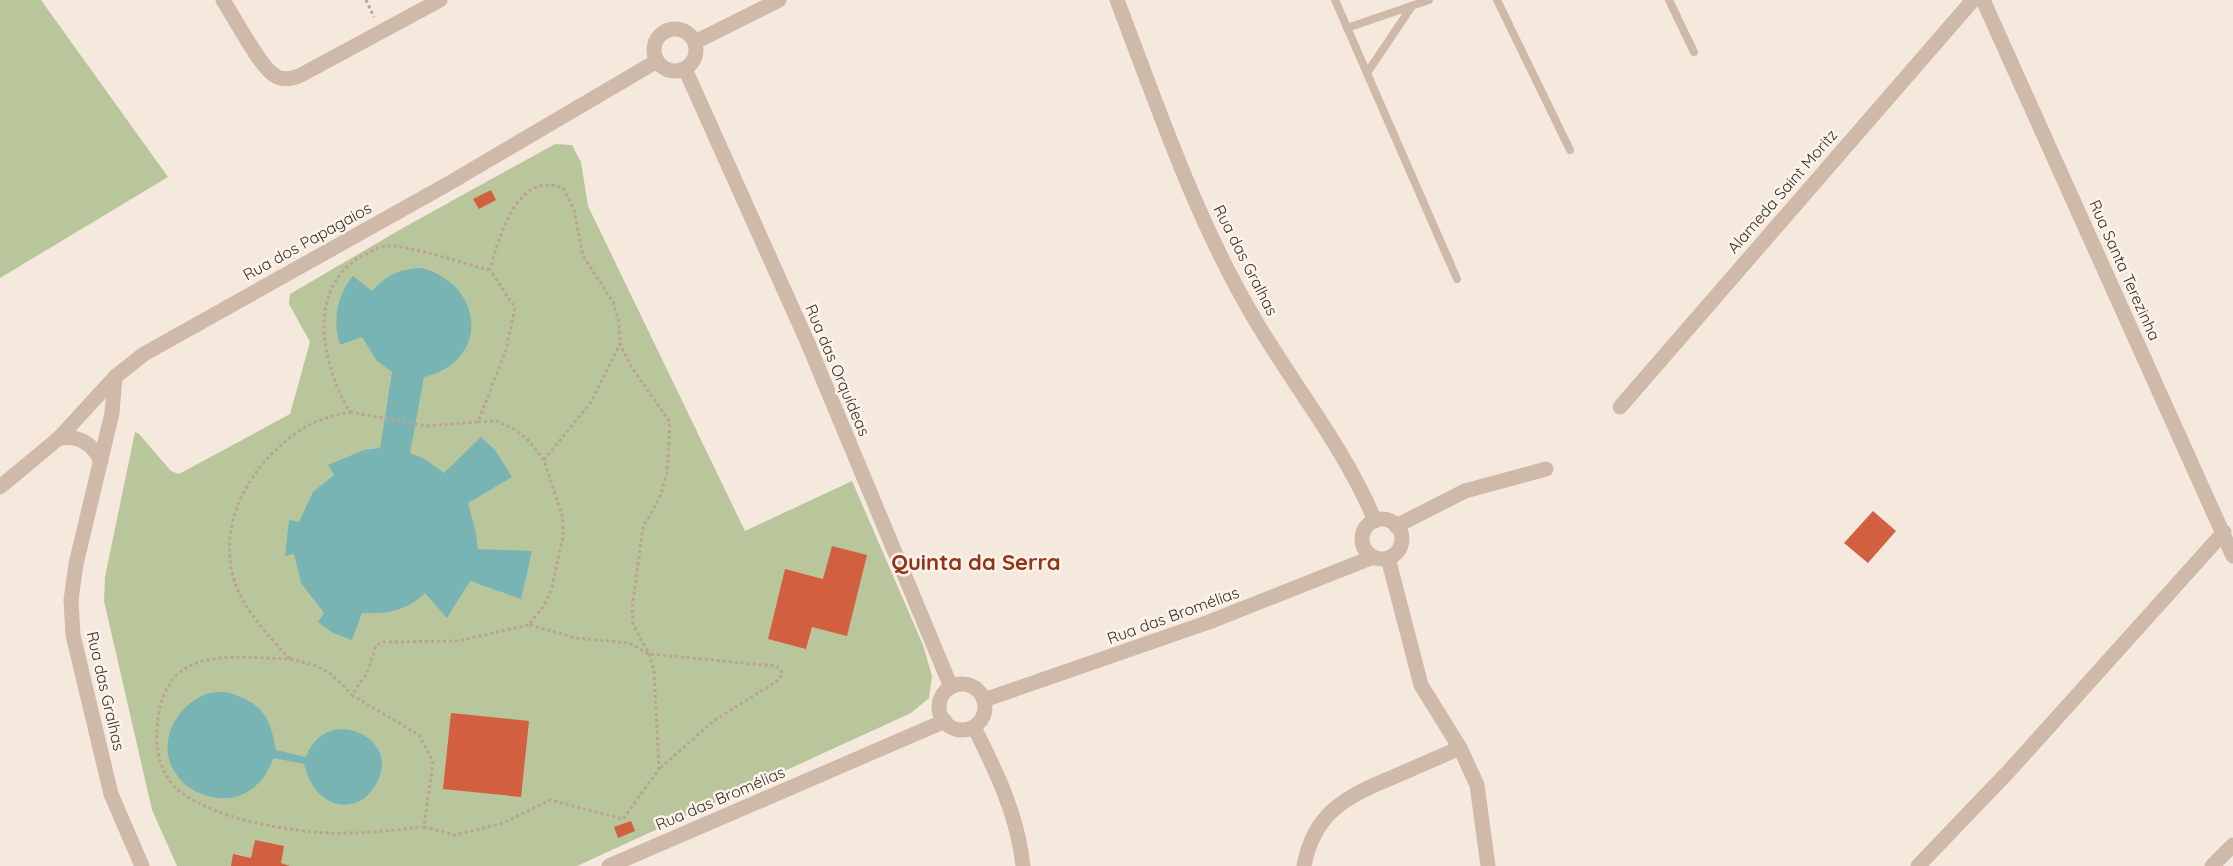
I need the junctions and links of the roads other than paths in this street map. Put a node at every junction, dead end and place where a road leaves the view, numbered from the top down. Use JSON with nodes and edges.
{"nodes":[{"id":1,"x":223,"y":0,"type":"edge"},
{"id":2,"x":440,"y":0,"type":"edge"},
{"id":3,"x":779,"y":0,"type":"edge"},
{"id":4,"x":1117,"y":0,"type":"edge"},
{"id":5,"x":1335,"y":0,"type":"edge"},
{"id":6,"x":1429,"y":0,"type":"edge"},
{"id":7,"x":1497,"y":0,"type":"edge"},
{"id":8,"x":1670,"y":0,"type":"edge"},
{"id":9,"x":1973,"y":0,"type":"edge"},
{"id":10,"x":1983,"y":0,"type":"edge"},
{"id":11,"x":1412,"y":6,"type":"junction"},
{"id":12,"x":1347,"y":28,"type":"junction"},
{"id":13,"x":695,"y":42,"type":"junction"},
{"id":14,"x":1694,"y":52,"type":"dead end"},
{"id":15,"x":657,"y":61,"type":"junction"},
{"id":16,"x":685,"y":69,"type":"junction"},
{"id":17,"x":1367,"y":73,"type":"junction"},
{"id":18,"x":1570,"y":150,"type":"dead end"},
{"id":19,"x":1457,"y":279,"type":"dead end"},
{"id":20,"x":115,"y":377,"type":"junction"},
{"id":21,"x":1620,"y":407,"type":"dead end"},
{"id":22,"x":59,"y":438,"type":"junction"},
{"id":23,"x":101,"y":461,"type":"junction"},
{"id":24,"x":1546,"y":469,"type":"dead end"},
{"id":25,"x":0,"y":487,"type":"edge"},
{"id":26,"x":1375,"y":521,"type":"junction"},
{"id":27,"x":1396,"y":526,"type":"junction"},
{"id":28,"x":2224,"y":532,"type":"junction"},
{"id":29,"x":2233,"y":556,"type":"edge"},
{"id":30,"x":1381,"y":558,"type":"junction"},
{"id":31,"x":951,"y":687,"type":"junction"},
{"id":32,"x":984,"y":700,"type":"junction"},
{"id":33,"x":945,"y":722,"type":"junction"},
{"id":34,"x":974,"y":727,"type":"junction"},
{"id":35,"x":1460,"y":748,"type":"junction"},
{"id":36,"x":2233,"y":845,"type":"edge"},
{"id":37,"x":142,"y":866,"type":"edge"},
{"id":38,"x":609,"y":866,"type":"edge"},
{"id":39,"x":1023,"y":866,"type":"edge"},
{"id":40,"x":1304,"y":866,"type":"edge"},
{"id":41,"x":1488,"y":866,"type":"edge"},
{"id":42,"x":1918,"y":866,"type":"edge"},
{"id":43,"x":2212,"y":866,"type":"edge"}],
"edges":[{"from":1,"to":2,"type":"street"},
{"from":3,"to":13,"type":"street"},
{"from":4,"to":26,"type":"street","name":"Rua das Gralhas"},
{"from":5,"to":12,"type":"lane"},
{"from":6,"to":11,"type":"lane"},
{"from":7,"to":18,"type":"lane"},
{"from":8,"to":14,"type":"lane"},
{"from":9,"to":21,"type":"street","name":"Alameda Saint Moritz"},
{"from":10,"to":28,"type":"street","name":"Rua Santa Terezinha"},
{"from":11,"to":12,"type":"lane"},
{"from":11,"to":17,"type":"lane"},
{"from":12,"to":17,"type":"lane"},
{"from":13,"to":15,"type":"street"},
{"from":13,"to":16,"type":"street"},
{"from":15,"to":16,"type":"street"},
{"from":15,"to":20,"type":"street","name":"Rua dos Papagaios"},
{"from":16,"to":31,"type":"street","name":"Rua das Orquídeas"},
{"from":17,"to":19,"type":"lane"},
{"from":20,"to":22,"type":"street","name":"Rua dos Papagaios"},
{"from":20,"to":23,"type":"street","name":"Rua das Gralhas"},
{"from":22,"to":23,"type":"street"},
{"from":22,"to":25,"type":"street","name":"Rua dos Papagaios"},
{"from":23,"to":37,"type":"street","name":"Rua das Gralhas"},
{"from":24,"to":27,"type":"street"},
{"from":26,"to":27,"type":"street"},
{"from":26,"to":30,"type":"street"},
{"from":27,"to":30,"type":"street"},
{"from":28,"to":29,"type":"street","name":"Rua Santa Terezinha"},
{"from":28,"to":42,"type":"street"},
{"from":30,"to":32,"type":"street","name":"Rua das Bromélias"},
{"from":30,"to":35,"type":"street"},
{"from":31,"to":32,"type":"street"},
{"from":31,"to":33,"type":"street"},
{"from":32,"to":34,"type":"street"},
{"from":33,"to":34,"type":"street"},
{"from":33,"to":38,"type":"street","name":"Rua das Bromélias"},
{"from":34,"to":39,"type":"street"},
{"from":35,"to":40,"type":"street"},
{"from":35,"to":41,"type":"street"},
{"from":36,"to":43,"type":"street"}]}
